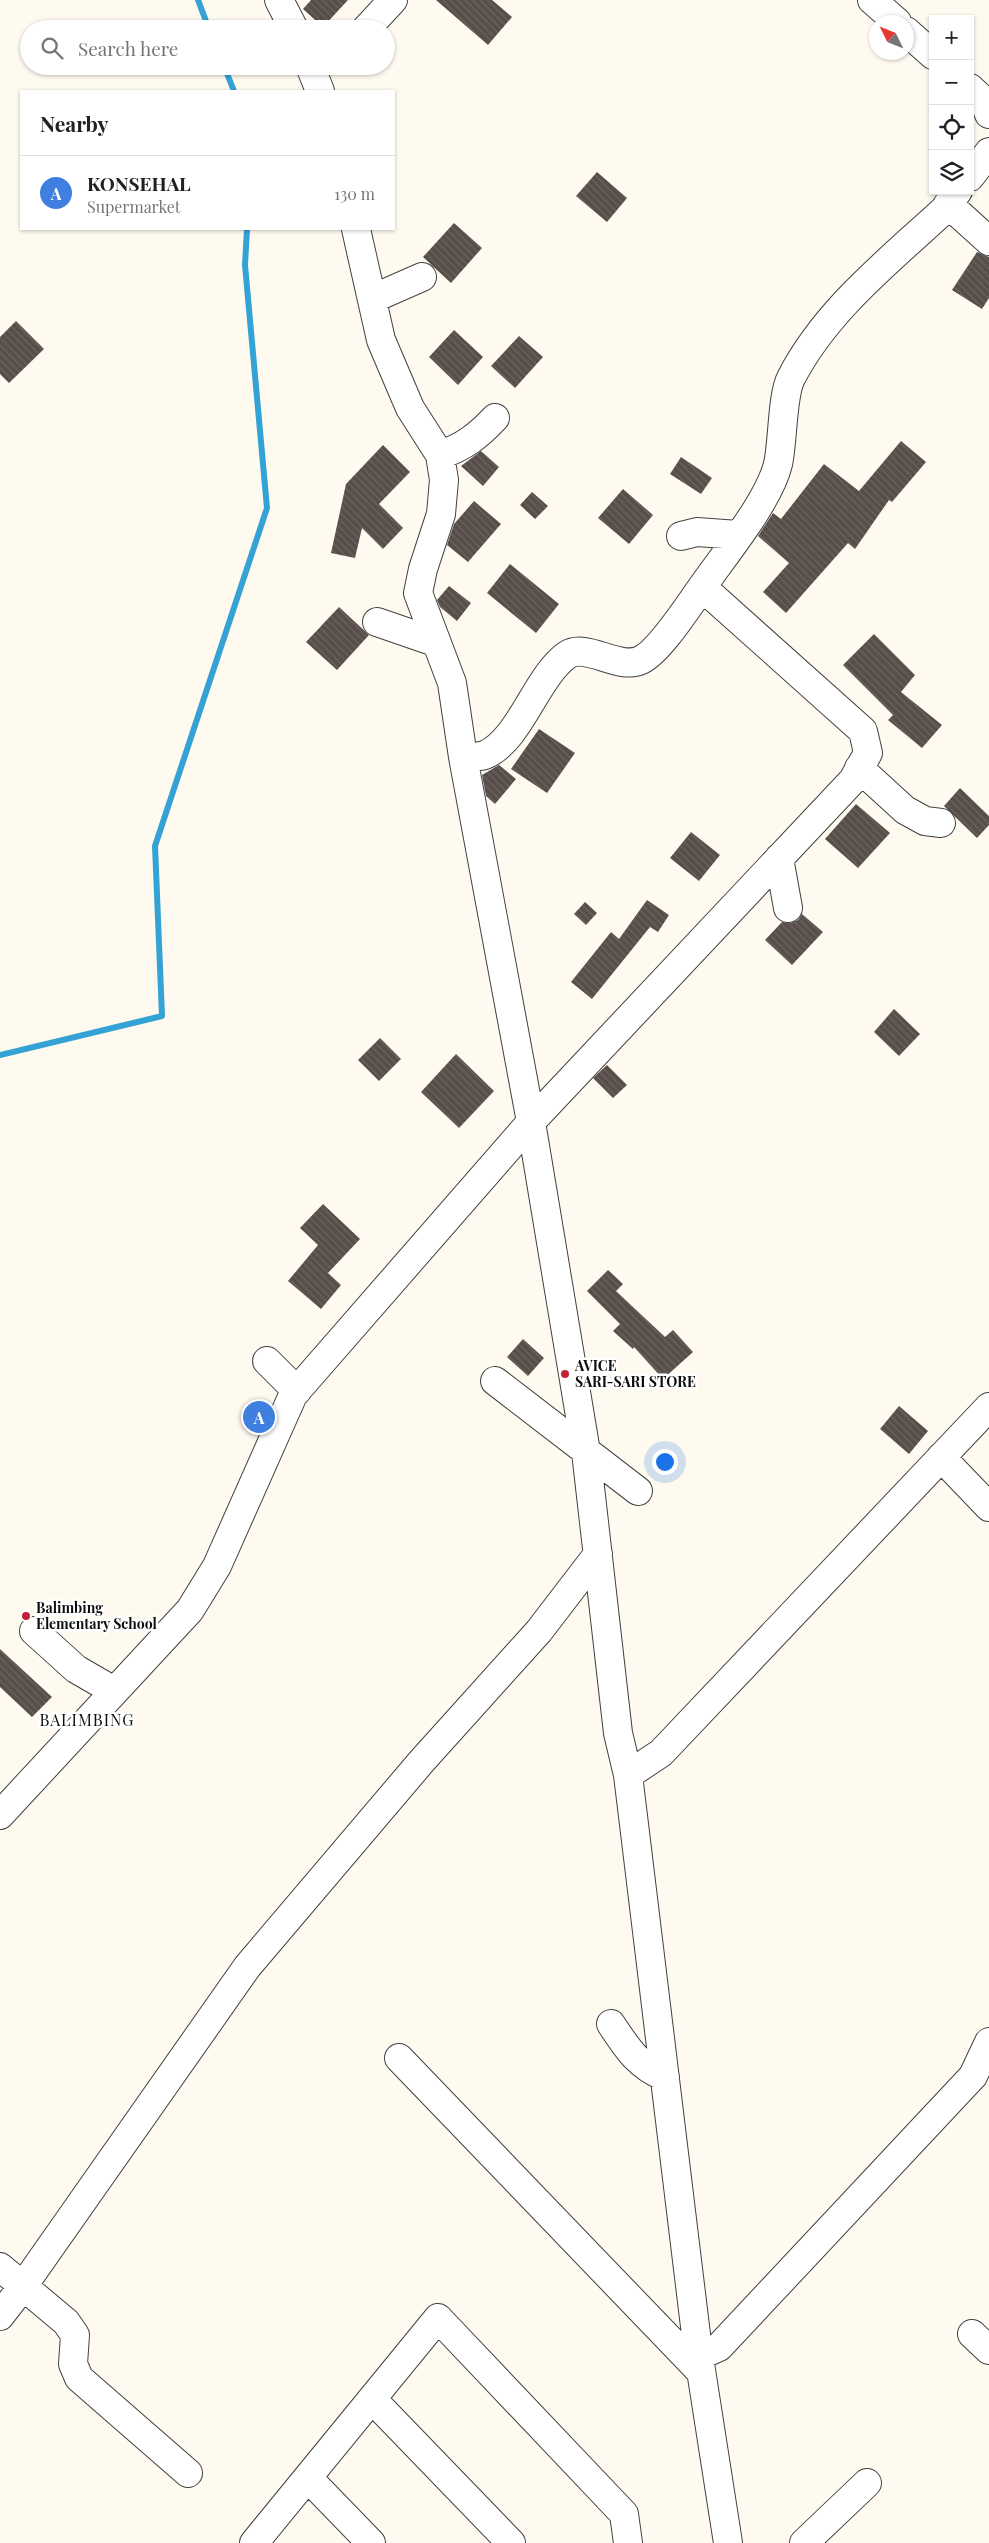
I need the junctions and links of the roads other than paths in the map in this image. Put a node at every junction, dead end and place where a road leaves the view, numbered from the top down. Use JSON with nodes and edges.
{"nodes":[{"id":1,"x":279,"y":0,"type":"edge"},
{"id":2,"x":393,"y":0,"type":"edge"},
{"id":3,"x":872,"y":0,"type":"edge"},
{"id":4,"x":889,"y":15,"type":"edge"},
{"id":5,"x":289,"y":20,"type":"edge"},
{"id":6,"x":374,"y":20,"type":"edge"},
{"id":7,"x":914,"y":38,"type":"edge"},
{"id":8,"x":929,"y":51,"type":"edge"},
{"id":9,"x":974,"y":92,"type":"edge"},
{"id":10,"x":989,"y":114,"type":"edge"},
{"id":11,"x":989,"y":152,"type":"edge"},
{"id":12,"x":974,"y":172,"type":"edge"},
{"id":13,"x":953,"y":198,"type":"edge"},
{"id":14,"x":356,"y":230,"type":"edge"},
{"id":15,"x":989,"y":241,"type":"edge"},
{"id":16,"x":422,"y":277,"type":"dead end"},
{"id":17,"x":372,"y":300,"type":"junction"},
{"id":18,"x":495,"y":418,"type":"dead end"},
{"id":19,"x":440,"y":455,"type":"junction"},
{"id":20,"x":738,"y":535,"type":"junction"},
{"id":21,"x":680,"y":536,"type":"dead end"},
{"id":22,"x":702,"y":587,"type":"junction"},
{"id":23,"x":377,"y":622,"type":"dead end"},
{"id":24,"x":435,"y":642,"type":"junction"},
{"id":25,"x":463,"y":757,"type":"junction"},
{"id":26,"x":859,"y":768,"type":"junction"},
{"id":27,"x":941,"y":822,"type":"dead end"},
{"id":28,"x":780,"y":858,"type":"junction"},
{"id":29,"x":788,"y":908,"type":"dead end"},
{"id":30,"x":531,"y":1122,"type":"junction"},
{"id":31,"x":267,"y":1361,"type":"dead end"},
{"id":32,"x":495,"y":1381,"type":"dead end"},
{"id":33,"x":297,"y":1390,"type":"junction"},
{"id":34,"x":989,"y":1407,"type":"edge"},
{"id":35,"x":586,"y":1452,"type":"junction"},
{"id":36,"x":941,"y":1457,"type":"junction"},
{"id":37,"x":638,"y":1491,"type":"dead end"},
{"id":38,"x":989,"y":1507,"type":"edge"},
{"id":39,"x":598,"y":1554,"type":"junction"},
{"id":40,"x":34,"y":1631,"type":"dead end"},
{"id":41,"x":114,"y":1691,"type":"junction"},
{"id":42,"x":628,"y":1775,"type":"junction"},
{"id":43,"x":0,"y":1815,"type":"edge"},
{"id":44,"x":611,"y":2024,"type":"dead end"},
{"id":45,"x":989,"y":2042,"type":"edge"},
{"id":46,"x":398,"y":2058,"type":"dead end"},
{"id":47,"x":665,"y":2076,"type":"junction"},
{"id":48,"x":0,"y":2267,"type":"edge"},
{"id":49,"x":23,"y":2286,"type":"junction"},
{"id":50,"x":0,"y":2316,"type":"edge"},
{"id":51,"x":700,"y":2361,"type":"junction"},
{"id":52,"x":372,"y":2399,"type":"junction"},
{"id":53,"x":188,"y":2474,"type":"dead end"},
{"id":54,"x":308,"y":2478,"type":"junction"},
{"id":55,"x":867,"y":2483,"type":"dead end"},
{"id":56,"x":254,"y":2543,"type":"edge"},
{"id":57,"x":371,"y":2543,"type":"edge"},
{"id":58,"x":510,"y":2543,"type":"edge"},
{"id":59,"x":628,"y":2543,"type":"edge"},
{"id":60,"x":728,"y":2543,"type":"edge"},
{"id":61,"x":804,"y":2543,"type":"edge"}],
"edges":[{"from":1,"to":5,"type":"street"},
{"from":2,"to":6,"type":"street"},
{"from":3,"to":4,"type":"street"},
{"from":7,"to":8,"type":"street"},
{"from":9,"to":10,"type":"street"},
{"from":11,"to":12,"type":"street"},
{"from":13,"to":15,"type":"street"},
{"from":13,"to":20,"type":"street"},
{"from":14,"to":17,"type":"street"},
{"from":16,"to":17,"type":"street"},
{"from":17,"to":19,"type":"street"},
{"from":18,"to":19,"type":"street"},
{"from":19,"to":24,"type":"street"},
{"from":20,"to":21,"type":"street"},
{"from":20,"to":22,"type":"street"},
{"from":22,"to":25,"type":"street"},
{"from":22,"to":26,"type":"street"},
{"from":23,"to":24,"type":"street"},
{"from":24,"to":25,"type":"street"},
{"from":25,"to":30,"type":"street"},
{"from":26,"to":27,"type":"street"},
{"from":26,"to":28,"type":"street"},
{"from":28,"to":29,"type":"street"},
{"from":28,"to":30,"type":"street"},
{"from":30,"to":33,"type":"street"},
{"from":30,"to":35,"type":"street"},
{"from":31,"to":33,"type":"street"},
{"from":32,"to":35,"type":"street"},
{"from":33,"to":41,"type":"street"},
{"from":34,"to":36,"type":"street"},
{"from":35,"to":37,"type":"street"},
{"from":35,"to":39,"type":"street"},
{"from":36,"to":38,"type":"street"},
{"from":36,"to":42,"type":"street"},
{"from":39,"to":42,"type":"street"},
{"from":39,"to":49,"type":"street"},
{"from":40,"to":41,"type":"street"},
{"from":41,"to":43,"type":"street"},
{"from":42,"to":47,"type":"street"},
{"from":44,"to":47,"type":"street"},
{"from":45,"to":51,"type":"street"},
{"from":46,"to":51,"type":"street"},
{"from":47,"to":51,"type":"street"},
{"from":48,"to":49,"type":"street"},
{"from":49,"to":50,"type":"street"},
{"from":49,"to":53,"type":"street"},
{"from":51,"to":60,"type":"street"},
{"from":52,"to":54,"type":"street"},
{"from":52,"to":58,"type":"street"},
{"from":52,"to":59,"type":"street"},
{"from":54,"to":56,"type":"street"},
{"from":54,"to":57,"type":"street"},
{"from":55,"to":61,"type":"street"}]}
